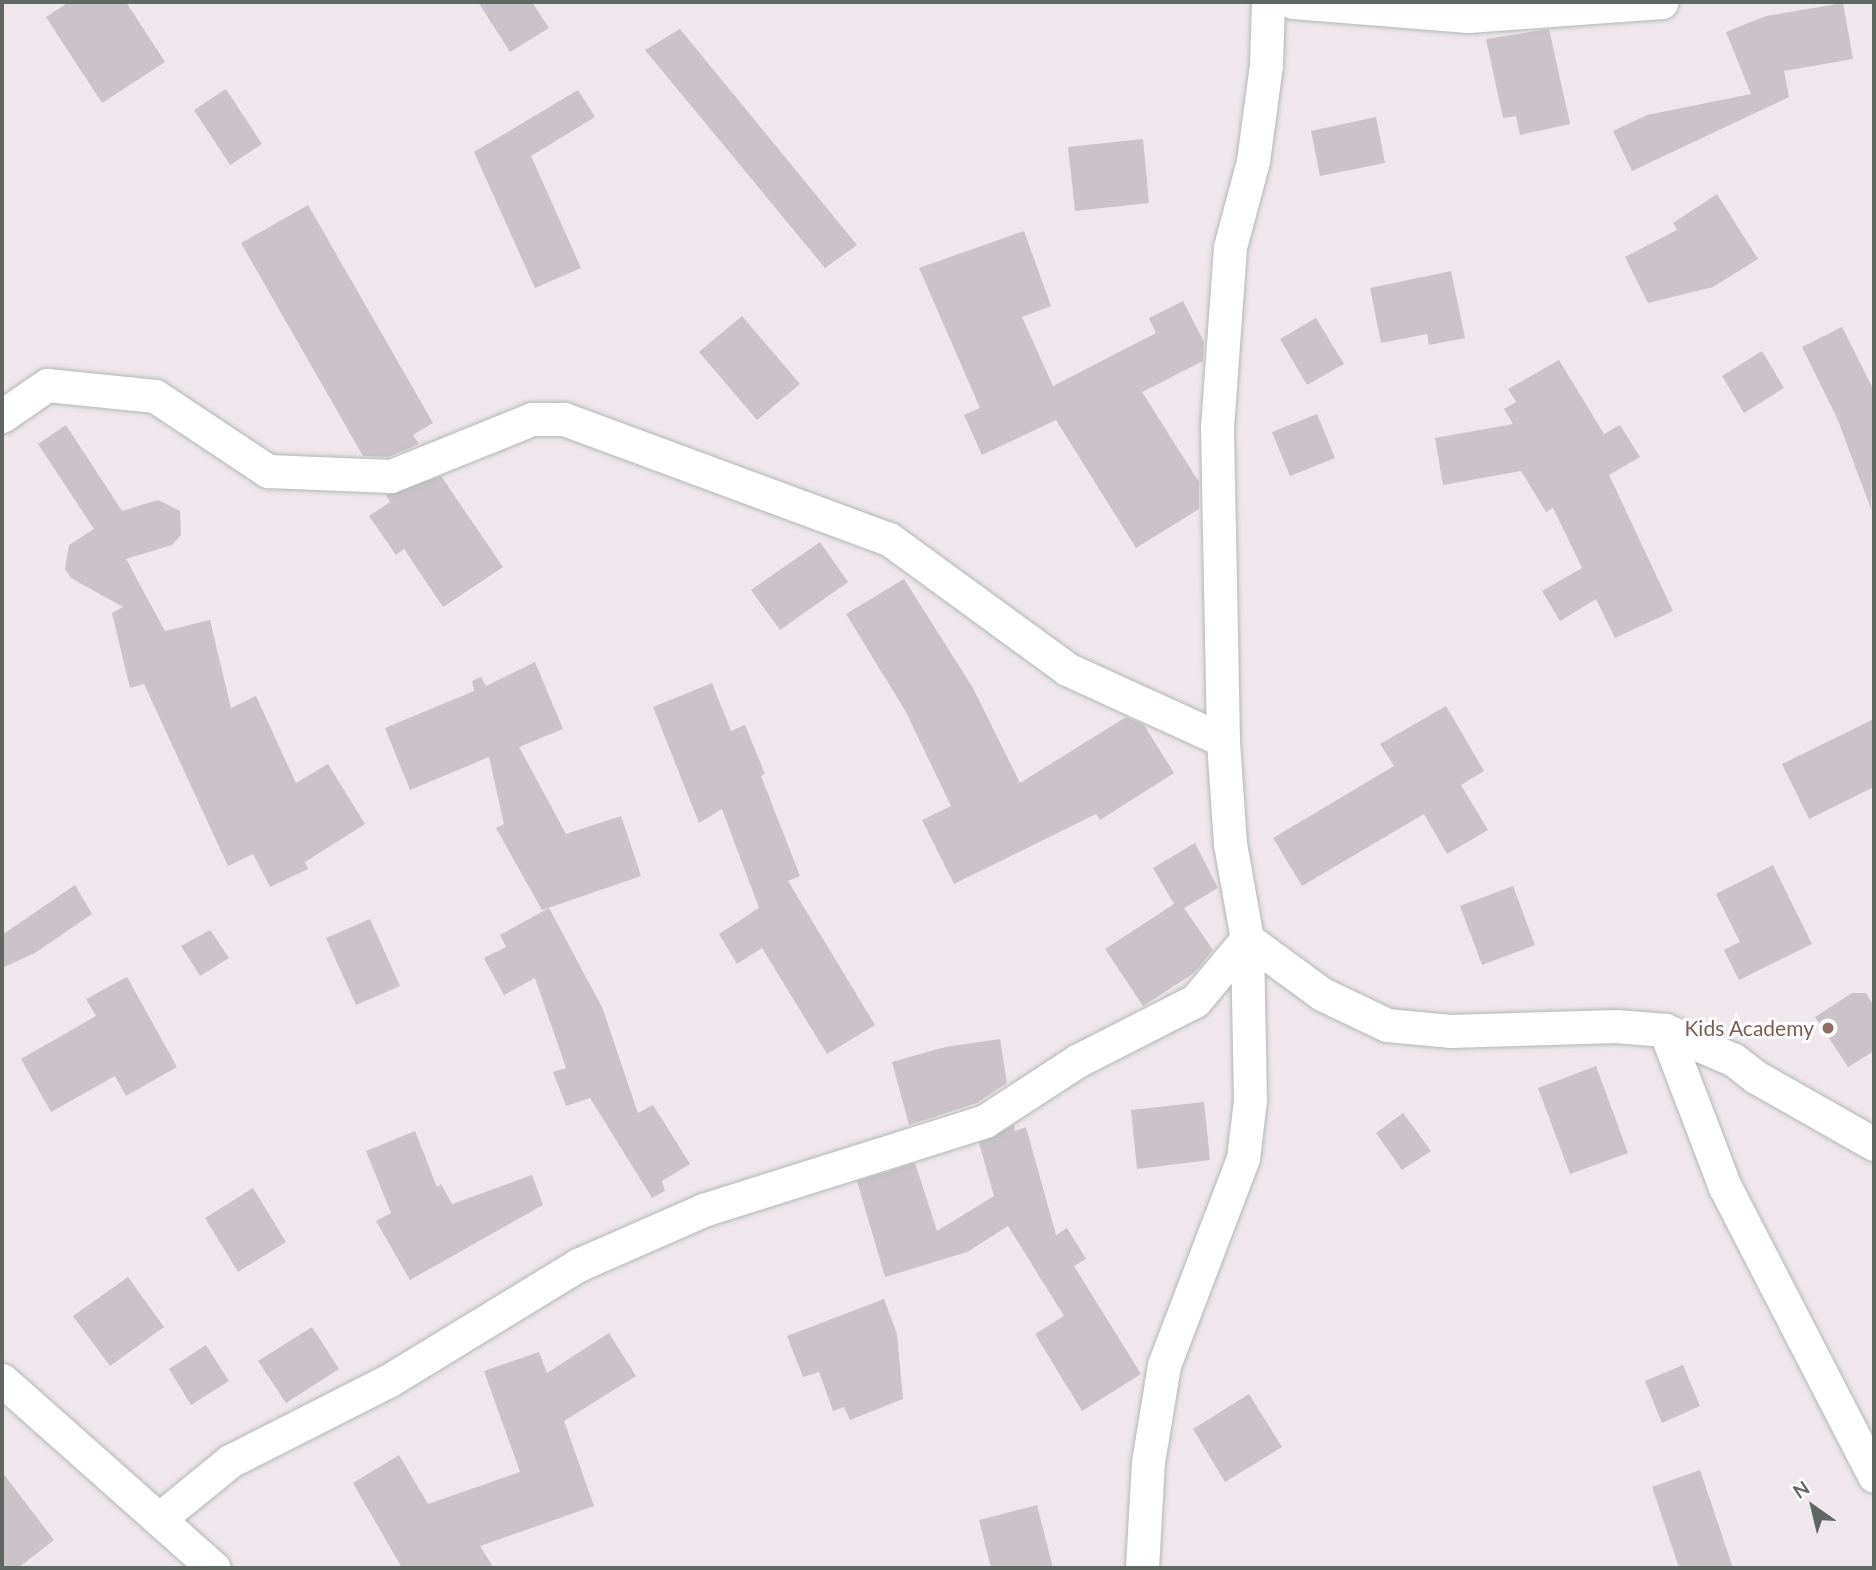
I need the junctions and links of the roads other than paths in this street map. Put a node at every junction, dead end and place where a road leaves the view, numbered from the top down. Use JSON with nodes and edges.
{"nodes":[{"id":1,"x":1268,"y":2,"type":"edge"},
{"id":2,"x":1293,"y":2,"type":"edge"},
{"id":3,"x":1661,"y":2,"type":"edge"},
{"id":4,"x":2,"y":416,"type":"edge"},
{"id":5,"x":1223,"y":740,"type":"junction"},
{"id":6,"x":1247,"y":939,"type":"junction"},
{"id":7,"x":1665,"y":1030,"type":"junction"},
{"id":8,"x":1874,"y":1144,"type":"edge"},
{"id":9,"x":2,"y":1380,"type":"edge"},
{"id":10,"x":1874,"y":1476,"type":"edge"},
{"id":11,"x":159,"y":1519,"type":"junction"},
{"id":12,"x":214,"y":1568,"type":"edge"},
{"id":13,"x":1142,"y":1568,"type":"edge"}],
"edges":[{"from":1,"to":5,"type":"street"},
{"from":2,"to":3,"type":"street"},
{"from":4,"to":5,"type":"street"},
{"from":5,"to":6,"type":"street"},
{"from":6,"to":7,"type":"street"},
{"from":6,"to":11,"type":"street"},
{"from":6,"to":13,"type":"street"},
{"from":7,"to":8,"type":"street"},
{"from":7,"to":10,"type":"street"},
{"from":9,"to":11,"type":"street"},
{"from":11,"to":12,"type":"street"}]}
